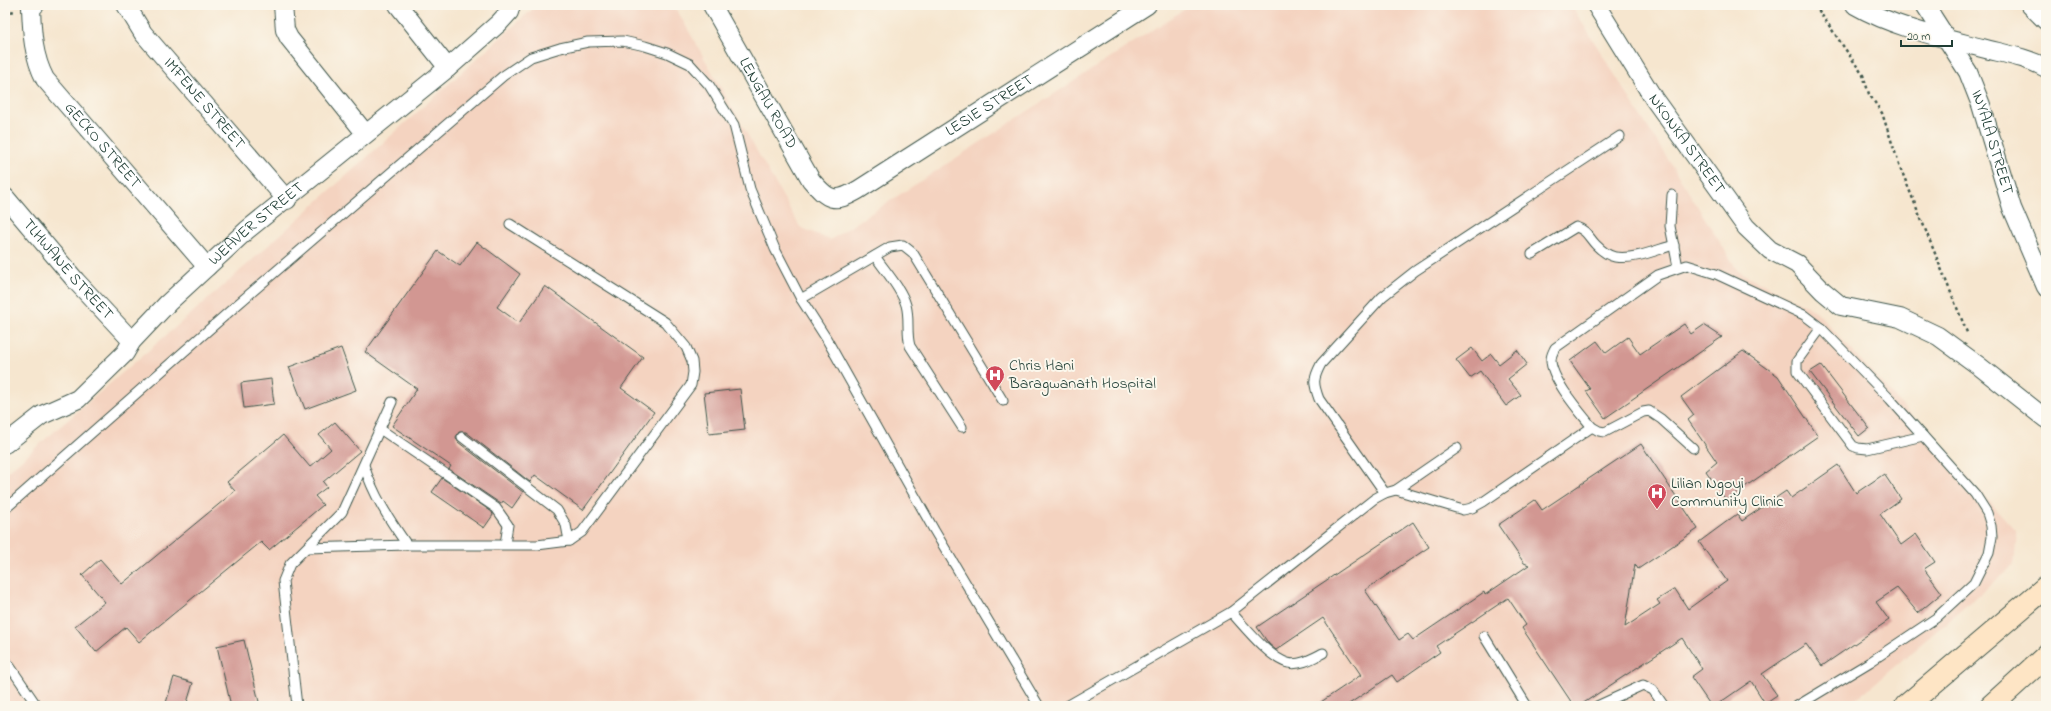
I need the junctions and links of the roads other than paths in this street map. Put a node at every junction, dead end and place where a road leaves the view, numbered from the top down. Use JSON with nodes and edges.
{"nodes":[{"id":1,"x":126,"y":5,"type":"edge"},
{"id":2,"x":282,"y":5,"type":"edge"},
{"id":3,"x":398,"y":5,"type":"edge"},
{"id":4,"x":511,"y":5,"type":"edge"},
{"id":5,"x":712,"y":5,"type":"edge"},
{"id":6,"x":1147,"y":5,"type":"edge"},
{"id":7,"x":1596,"y":5,"type":"edge"},
{"id":8,"x":1854,"y":5,"type":"edge"},
{"id":9,"x":1925,"y":5,"type":"edge"},
{"id":10,"x":2030,"y":5,"type":"edge"},
{"id":11,"x":33,"y":7,"type":"edge"},
{"id":12,"x":2046,"y":21,"type":"edge"},
{"id":13,"x":1946,"y":39,"type":"junction"},
{"id":14,"x":448,"y":68,"type":"junction"},
{"id":15,"x":2046,"y":68,"type":"edge"},
{"id":16,"x":365,"y":133,"type":"junction"},
{"id":17,"x":1620,"y":136,"type":"dead end"},
{"id":18,"x":1672,"y":195,"type":"dead end"},
{"id":19,"x":829,"y":197,"type":"joint"},
{"id":20,"x":286,"y":200,"type":"junction"},
{"id":21,"x":7,"y":204,"type":"edge"},
{"id":22,"x":510,"y":224,"type":"dead end"},
{"id":23,"x":1674,"y":245,"type":"junction"},
{"id":24,"x":1532,"y":254,"type":"dead end"},
{"id":25,"x":875,"y":256,"type":"junction"},
{"id":26,"x":207,"y":267,"type":"junction"},
{"id":27,"x":1678,"y":267,"type":"junction"},
{"id":28,"x":2046,"y":287,"type":"edge"},
{"id":29,"x":801,"y":299,"type":"junction"},
{"id":30,"x":1822,"y":328,"type":"junction"},
{"id":31,"x":132,"y":342,"type":"junction"},
{"id":32,"x":1003,"y":401,"type":"dead end"},
{"id":33,"x":392,"y":402,"type":"dead end"},
{"id":34,"x":2045,"y":417,"type":"edge"},
{"id":35,"x":962,"y":427,"type":"dead end"},
{"id":36,"x":1592,"y":427,"type":"junction"},
{"id":37,"x":380,"y":429,"type":"junction"},
{"id":38,"x":1923,"y":436,"type":"junction"},
{"id":39,"x":462,"y":437,"type":"dead end"},
{"id":40,"x":5,"y":444,"type":"edge"},
{"id":41,"x":1457,"y":448,"type":"dead end"},
{"id":42,"x":1692,"y":448,"type":"dead end"},
{"id":43,"x":364,"y":465,"type":"junction"},
{"id":44,"x":1396,"y":490,"type":"junction"},
{"id":45,"x":1385,"y":493,"type":"junction"},
{"id":46,"x":5,"y":509,"type":"edge"},
{"id":47,"x":569,"y":541,"type":"junction"},
{"id":48,"x":505,"y":544,"type":"junction"},
{"id":49,"x":407,"y":545,"type":"junction"},
{"id":50,"x":307,"y":548,"type":"junction"},
{"id":51,"x":2046,"y":587,"type":"edge"},
{"id":52,"x":1231,"y":612,"type":"junction"},
{"id":53,"x":1484,"y":636,"type":"dead end"},
{"id":54,"x":1324,"y":654,"type":"dead end"},
{"id":55,"x":2046,"y":656,"type":"edge"},
{"id":56,"x":5,"y":659,"type":"edge"},
{"id":57,"x":37,"y":706,"type":"edge"},
{"id":58,"x":297,"y":706,"type":"edge"},
{"id":59,"x":1039,"y":706,"type":"edge"},
{"id":60,"x":1067,"y":706,"type":"edge"},
{"id":61,"x":1527,"y":706,"type":"edge"},
{"id":62,"x":1597,"y":706,"type":"edge"},
{"id":63,"x":1664,"y":706,"type":"edge"},
{"id":64,"x":1797,"y":706,"type":"edge"},
{"id":65,"x":1906,"y":706,"type":"edge"},
{"id":66,"x":1991,"y":706,"type":"edge"}],
"edges":[{"from":1,"to":20,"type":"street","name":"IMFENE STREET"},
{"from":2,"to":16,"type":"street"},
{"from":3,"to":14,"type":"street"},
{"from":4,"to":14,"type":"street","name":"WEAVER STREET"},
{"from":5,"to":19,"type":"street","name":"LENGAU ROAD"},
{"from":6,"to":19,"type":"street","name":"LESIE STREET"},
{"from":7,"to":34,"type":"street","name":"NKONKA STREET"},
{"from":8,"to":13,"type":"street"},
{"from":9,"to":13,"type":"street","name":"INYALA STREET"},
{"from":10,"to":12,"type":"street"},
{"from":11,"to":26,"type":"street","name":"GECKO STREET"},
{"from":13,"to":15,"type":"street"},
{"from":13,"to":28,"type":"street","name":"INYALA STREET"},
{"from":14,"to":16,"type":"street","name":"WEAVER STREET"},
{"from":16,"to":20,"type":"street","name":"WEAVER STREET"},
{"from":17,"to":45,"type":"lane"},
{"from":18,"to":23,"type":"lane"},
{"from":20,"to":26,"type":"street","name":"WEAVER STREET"},
{"from":21,"to":31,"type":"street","name":"TLHWANE STREET"},
{"from":22,"to":47,"type":"lane"},
{"from":23,"to":24,"type":"lane"},
{"from":23,"to":27,"type":"lane"},
{"from":25,"to":29,"type":"lane"},
{"from":25,"to":32,"type":"lane"},
{"from":25,"to":35,"type":"lane"},
{"from":26,"to":31,"type":"street","name":"WEAVER STREET"},
{"from":27,"to":30,"type":"lane"},
{"from":27,"to":36,"type":"lane"},
{"from":29,"to":46,"type":"lane"},
{"from":29,"to":59,"type":"lane"},
{"from":30,"to":38,"type":"lane"},
{"from":30,"to":38,"type":"lane"},
{"from":31,"to":40,"type":"street","name":"WEAVER STREET"},
{"from":33,"to":37,"type":"lane"},
{"from":36,"to":42,"type":"lane"},
{"from":36,"to":44,"type":"lane"},
{"from":37,"to":43,"type":"lane"},
{"from":37,"to":48,"type":"lane"},
{"from":38,"to":64,"type":"lane"},
{"from":39,"to":47,"type":"lane"},
{"from":41,"to":44,"type":"lane"},
{"from":43,"to":49,"type":"lane"},
{"from":43,"to":50,"type":"lane"},
{"from":44,"to":45,"type":"lane"},
{"from":45,"to":52,"type":"lane"},
{"from":47,"to":48,"type":"lane"},
{"from":48,"to":49,"type":"lane"},
{"from":49,"to":50,"type":"lane"},
{"from":50,"to":58,"type":"lane"},
{"from":51,"to":65,"type":"main road"},
{"from":52,"to":54,"type":"lane"},
{"from":52,"to":60,"type":"lane"},
{"from":53,"to":61,"type":"lane"},
{"from":55,"to":66,"type":"main road"},
{"from":56,"to":57,"type":"lane"},
{"from":62,"to":63,"type":"lane"}]}
